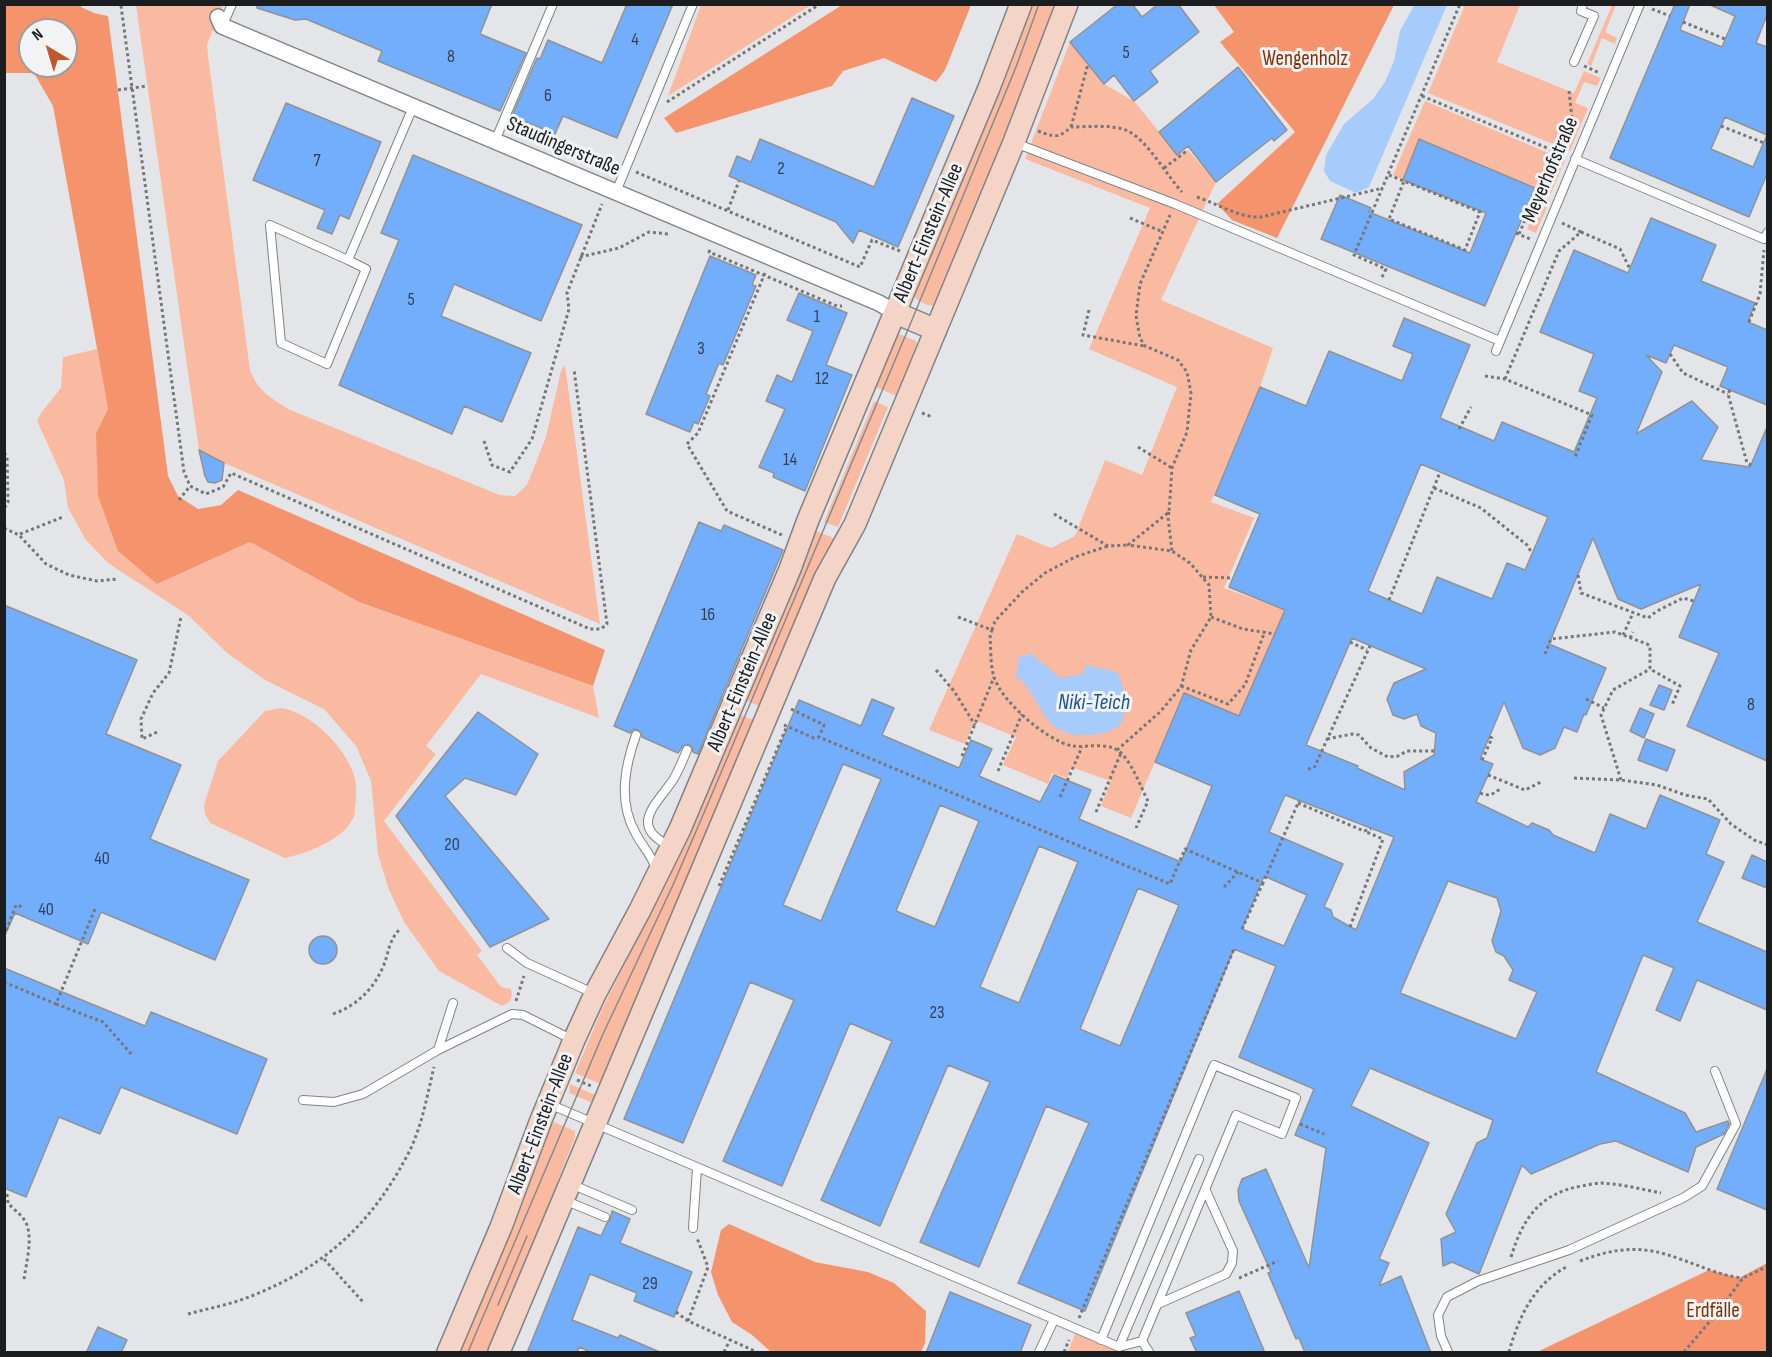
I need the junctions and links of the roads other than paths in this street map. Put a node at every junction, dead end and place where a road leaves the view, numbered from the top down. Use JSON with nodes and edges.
{"nodes":[{"id":1,"x":232,"y":4,"type":"edge"},
{"id":2,"x":553,"y":4,"type":"edge"},
{"id":3,"x":693,"y":4,"type":"edge"},
{"id":4,"x":1021,"y":4,"type":"edge"},
{"id":5,"x":1067,"y":4,"type":"edge"},
{"id":6,"x":1583,"y":4,"type":"edge"},
{"id":7,"x":1640,"y":4,"type":"edge"},
{"id":8,"x":220,"y":21,"type":"joint"},
{"id":9,"x":1574,"y":62,"type":"road end"},
{"id":10,"x":413,"y":106,"type":"junction"},
{"id":11,"x":495,"y":141,"type":"junction"},
{"id":12,"x":1014,"y":142,"type":"junction"},
{"id":13,"x":1575,"y":159,"type":"junction"},
{"id":14,"x":612,"y":190,"type":"junction"},
{"id":15,"x":1766,"y":236,"type":"edge"},
{"id":16,"x":348,"y":260,"type":"junction"},
{"id":17,"x":896,"y":313,"type":"junction"},
{"id":18,"x":936,"y":330,"type":"junction"},
{"id":19,"x":1500,"y":341,"type":"junction"},
{"id":20,"x":1496,"y":351,"type":"dead end"},
{"id":21,"x":636,"y":735,"type":"dead end"},
{"id":22,"x":687,"y":750,"type":"dead end"},
{"id":23,"x":671,"y":847,"type":"junction"},
{"id":24,"x":657,"y":877,"type":"junction"},
{"id":25,"x":507,"y":948,"type":"dead end"},
{"id":26,"x":595,"y":994,"type":"junction"},
{"id":27,"x":453,"y":1003,"type":"dead end"},
{"id":28,"x":574,"y":1040,"type":"junction"},
{"id":29,"x":438,"y":1050,"type":"junction"},
{"id":30,"x":1715,"y":1071,"type":"dead end"},
{"id":31,"x":303,"y":1101,"type":"dead end"},
{"id":32,"x":548,"y":1104,"type":"junction"},
{"id":33,"x":595,"y":1124,"type":"junction"},
{"id":34,"x":1199,"y":1158,"type":"dead end"},
{"id":35,"x":697,"y":1168,"type":"junction"},
{"id":36,"x":1206,"y":1191,"type":"junction"},
{"id":37,"x":566,"y":1192,"type":"junction"},
{"id":38,"x":632,"y":1210,"type":"dead end"},
{"id":39,"x":605,"y":1217,"type":"dead end"},
{"id":40,"x":693,"y":1228,"type":"road end"},
{"id":41,"x":1158,"y":1304,"type":"junction"},
{"id":42,"x":1054,"y":1320,"type":"junction"},
{"id":43,"x":1101,"y":1340,"type":"junction"},
{"id":44,"x":1142,"y":1341,"type":"junction"},
{"id":45,"x":1119,"y":1347,"type":"junction"},
{"id":46,"x":448,"y":1353,"type":"edge"},
{"id":47,"x":499,"y":1353,"type":"edge"},
{"id":48,"x":1039,"y":1353,"type":"edge"},
{"id":49,"x":1149,"y":1353,"type":"edge"},
{"id":50,"x":1448,"y":1353,"type":"edge"}],
"edges":[{"from":1,"to":8,"type":"lane"},
{"from":2,"to":11,"type":"lane"},
{"from":3,"to":14,"type":"lane"},
{"from":4,"to":17,"type":"street","name":"Albert-Einstein-Allee"},
{"from":5,"to":12,"type":"street","name":"Albert-Einstein-Allee"},
{"from":6,"to":9,"type":"lane"},
{"from":7,"to":13,"type":"lane","name":"Meyerhofstraße"},
{"from":8,"to":10,"type":"street","name":"Staudingerstraße"},
{"from":10,"to":11,"type":"street","name":"Staudingerstraße"},
{"from":10,"to":16,"type":"lane"},
{"from":11,"to":14,"type":"street","name":"Staudingerstraße"},
{"from":12,"to":18,"type":"street","name":"Albert-Einstein-Allee"},
{"from":12,"to":19,"type":"lane"},
{"from":13,"to":15,"type":"lane"},
{"from":13,"to":19,"type":"lane","name":"Meyerhofstraße"},
{"from":14,"to":17,"type":"street","name":"Staudingerstraße"},
{"from":16,"to":16,"type":"lane"},
{"from":17,"to":18,"type":"street"},
{"from":17,"to":23,"type":"street","name":"Albert-Einstein-Allee"},
{"from":18,"to":33,"type":"street","name":"Albert-Einstein-Allee"},
{"from":19,"to":20,"type":"lane","name":"Meyerhofstraße"},
{"from":21,"to":24,"type":"lane"},
{"from":22,"to":23,"type":"lane"},
{"from":23,"to":24,"type":"street","name":"Albert-Einstein-Allee"},
{"from":24,"to":26,"type":"street","name":"Albert-Einstein-Allee"},
{"from":25,"to":26,"type":"lane"},
{"from":26,"to":28,"type":"street","name":"Albert-Einstein-Allee"},
{"from":27,"to":29,"type":"lane"},
{"from":28,"to":29,"type":"lane"},
{"from":28,"to":32,"type":"street","name":"Albert-Einstein-Allee"},
{"from":29,"to":31,"type":"lane"},
{"from":30,"to":50,"type":"lane"},
{"from":32,"to":33,"type":"lane"},
{"from":32,"to":46,"type":"street","name":"Albert-Einstein-Allee"},
{"from":33,"to":35,"type":"lane"},
{"from":33,"to":37,"type":"street","name":"Albert-Einstein-Allee"},
{"from":34,"to":45,"type":"lane"},
{"from":35,"to":40,"type":"lane"},
{"from":35,"to":42,"type":"lane"},
{"from":36,"to":41,"type":"lane"},
{"from":36,"to":41,"type":"lane"},
{"from":36,"to":43,"type":"lane"},
{"from":37,"to":38,"type":"lane"},
{"from":37,"to":39,"type":"lane"},
{"from":37,"to":47,"type":"street","name":"Albert-Einstein-Allee"},
{"from":41,"to":44,"type":"lane"},
{"from":42,"to":43,"type":"lane"},
{"from":42,"to":48,"type":"lane"},
{"from":43,"to":45,"type":"lane"},
{"from":44,"to":45,"type":"lane"},
{"from":44,"to":49,"type":"lane"}]}
